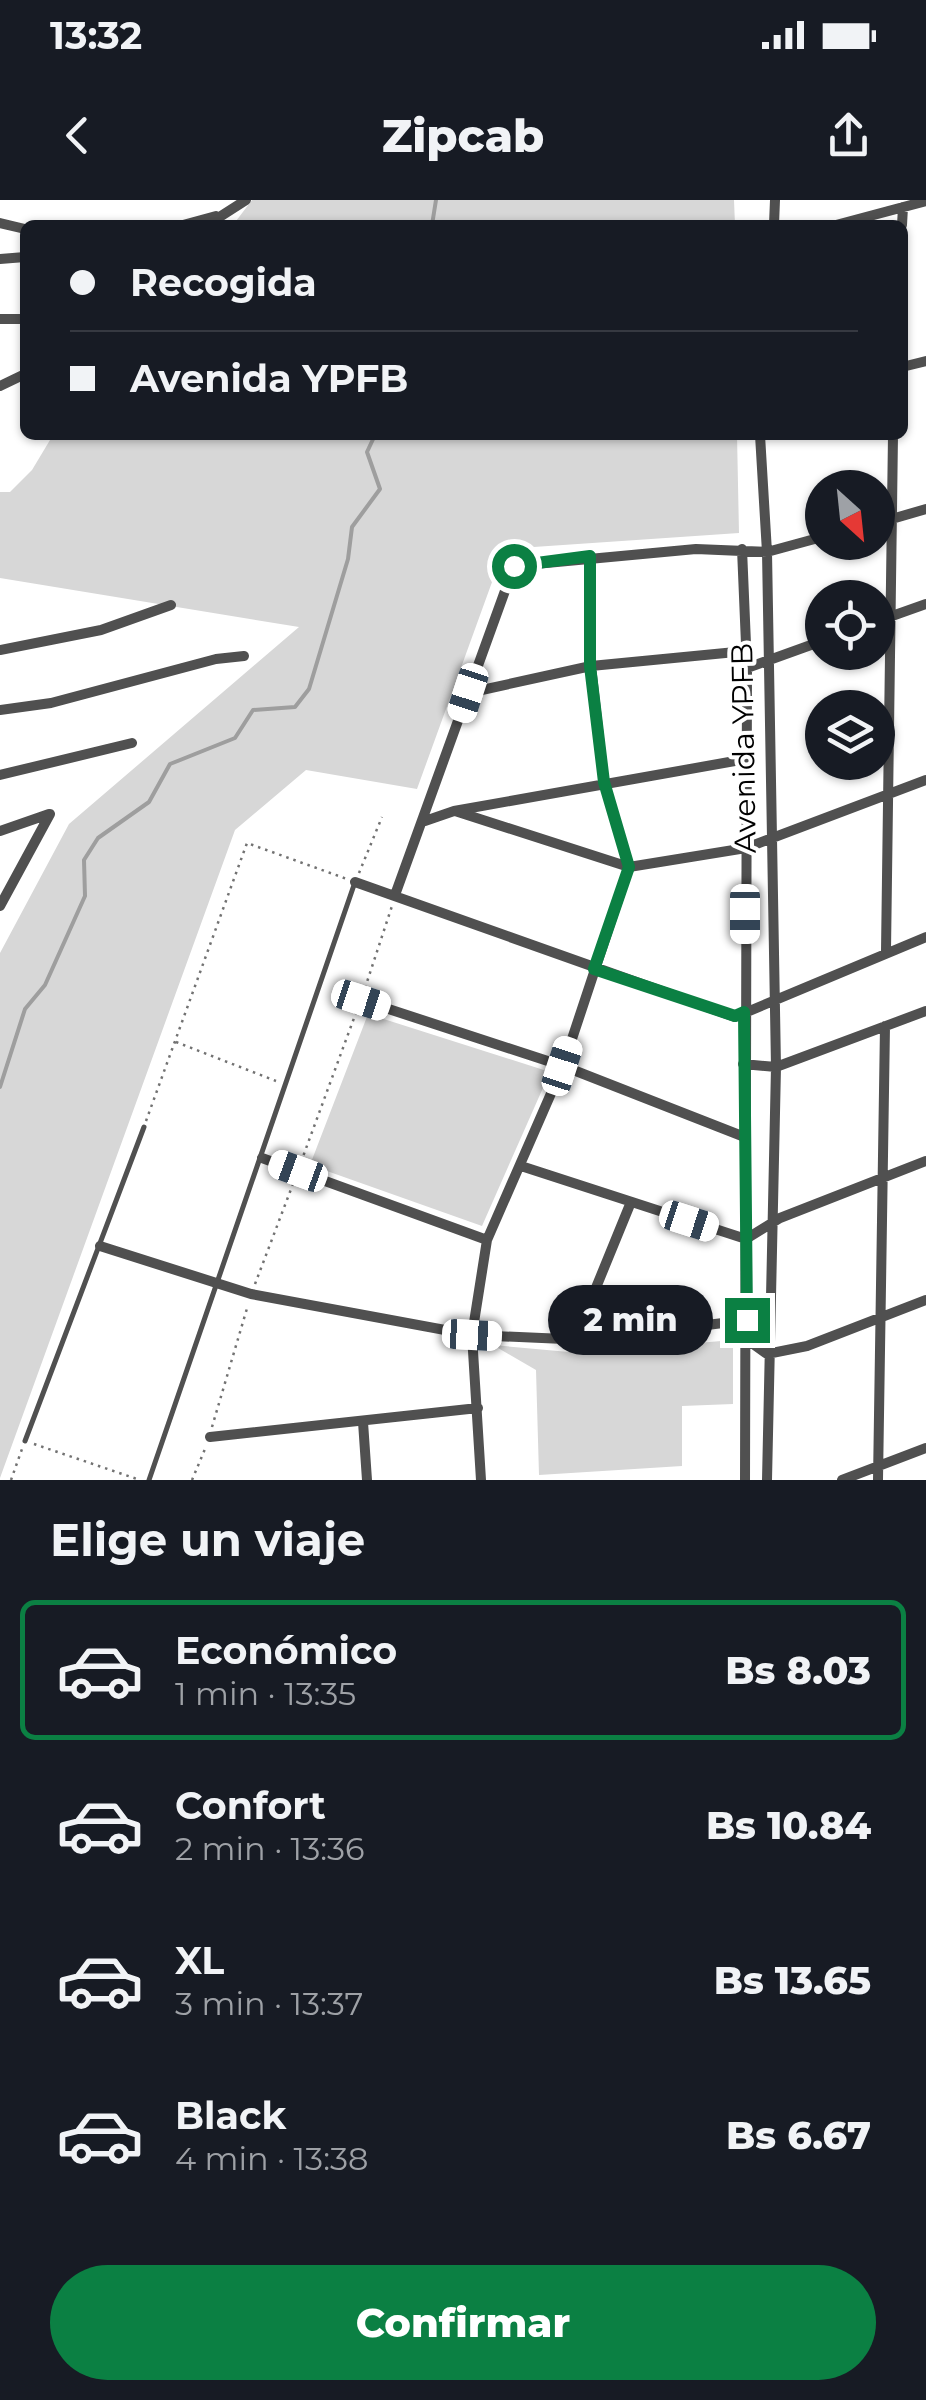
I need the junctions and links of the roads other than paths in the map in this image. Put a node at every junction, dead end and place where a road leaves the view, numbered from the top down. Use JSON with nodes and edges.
{"nodes":[{"id":1,"x":246,"y":200,"type":"edge"},
{"id":2,"x":926,"y":200,"type":"edge"},
{"id":3,"x":903,"y":207,"type":"junction"},
{"id":4,"x":221,"y":215,"type":"junction"},
{"id":5,"x":202,"y":220,"type":"edge"},
{"id":6,"x":214,"y":220,"type":"edge"},
{"id":7,"x":855,"y":220,"type":"edge"},
{"id":8,"x":902,"y":220,"type":"edge"},
{"id":9,"x":760,"y":440,"type":"edge"},
{"id":10,"x":894,"y":440,"type":"edge"},
{"id":11,"x":894,"y":470,"type":"edge"},
{"id":12,"x":926,"y":509,"type":"edge"},
{"id":13,"x":895,"y":518,"type":"edge"},
{"id":14,"x":805,"y":542,"type":"edge"},
{"id":15,"x":742,"y":550,"type":"junction"},
{"id":16,"x":767,"y":552,"type":"junction"},
{"id":17,"x":590,"y":556,"type":"junction"},
{"id":18,"x":926,"y":604,"type":"edge"},
{"id":19,"x":171,"y":605,"type":"dead end"},
{"id":20,"x":895,"y":615,"type":"edge"},
{"id":21,"x":805,"y":647,"type":"edge"},
{"id":22,"x":0,"y":650,"type":"edge"},
{"id":23,"x":746,"y":651,"type":"junction"},
{"id":24,"x":244,"y":656,"type":"dead end"},
{"id":25,"x":768,"y":660,"type":"junction"},
{"id":26,"x":590,"y":666,"type":"junction"},
{"id":27,"x":746,"y":668,"type":"junction"},
{"id":28,"x":891,"y":670,"type":"edge"},
{"id":29,"x":468,"y":693,"type":"junction"},
{"id":30,"x":0,"y":710,"type":"edge"},
{"id":31,"x":132,"y":743,"type":"dead end"},
{"id":32,"x":746,"y":759,"type":"junction"},
{"id":33,"x":0,"y":775,"type":"edge"},
{"id":34,"x":926,"y":780,"type":"edge"},
{"id":35,"x":604,"y":782,"type":"junction"},
{"id":36,"x":889,"y":794,"type":"junction"},
{"id":37,"x":454,"y":811,"type":"junction"},
{"id":38,"x":425,"y":821,"type":"junction"},
{"id":39,"x":0,"y":831,"type":"edge"},
{"id":40,"x":770,"y":839,"type":"junction"},
{"id":41,"x":746,"y":848,"type":"junction"},
{"id":42,"x":629,"y":867,"type":"junction"},
{"id":43,"x":355,"y":882,"type":"joint"},
{"id":44,"x":395,"y":894,"type":"junction"},
{"id":45,"x":0,"y":906,"type":"edge"},
{"id":46,"x":926,"y":937,"type":"edge"},
{"id":47,"x":886,"y":950,"type":"junction"},
{"id":48,"x":594,"y":969,"type":"junction"},
{"id":49,"x":773,"y":999,"type":"junction"},
{"id":50,"x":361,"y":1000,"type":"road end"},
{"id":51,"x":926,"y":1011,"type":"edge"},
{"id":52,"x":744,"y":1012,"type":"junction"},
{"id":53,"x":885,"y":1026,"type":"junction"},
{"id":54,"x":744,"y":1064,"type":"junction"},
{"id":55,"x":562,"y":1066,"type":"junction"},
{"id":56,"x":776,"y":1067,"type":"junction"},
{"id":57,"x":144,"y":1127,"type":"road end"},
{"id":58,"x":742,"y":1136,"type":"junction"},
{"id":59,"x":262,"y":1158,"type":"junction"},
{"id":60,"x":926,"y":1161,"type":"edge"},
{"id":61,"x":520,"y":1166,"type":"junction"},
{"id":62,"x":882,"y":1178,"type":"junction"},
{"id":63,"x":631,"y":1202,"type":"junction"},
{"id":64,"x":774,"y":1222,"type":"junction"},
{"id":65,"x":746,"y":1239,"type":"junction"},
{"id":66,"x":487,"y":1240,"type":"junction"},
{"id":67,"x":100,"y":1246,"type":"junction"},
{"id":68,"x":214,"y":1284,"type":"junction"},
{"id":69,"x":926,"y":1300,"type":"edge"},
{"id":70,"x":880,"y":1318,"type":"junction"},
{"id":71,"x":747,"y":1320,"type":"junction"},
{"id":72,"x":472,"y":1335,"type":"junction"},
{"id":73,"x":575,"y":1339,"type":"junction"},
{"id":74,"x":746,"y":1339,"type":"junction"},
{"id":75,"x":767,"y":1354,"type":"junction"},
{"id":76,"x":478,"y":1408,"type":"junction"},
{"id":77,"x":363,"y":1422,"type":"junction"},
{"id":78,"x":210,"y":1437,"type":"road end"},
{"id":79,"x":25,"y":1442,"type":"road end"},
{"id":80,"x":926,"y":1448,"type":"edge"},
{"id":81,"x":878,"y":1466,"type":"junction"},
{"id":82,"x":145,"y":1480,"type":"edge"},
{"id":83,"x":368,"y":1480,"type":"edge"},
{"id":84,"x":481,"y":1480,"type":"edge"},
{"id":85,"x":745,"y":1480,"type":"edge"},
{"id":86,"x":767,"y":1480,"type":"edge"},
{"id":87,"x":842,"y":1480,"type":"edge"},
{"id":88,"x":878,"y":1480,"type":"edge"}],
"edges":[{"from":1,"to":4,"type":"street"},
{"from":2,"to":3,"type":"street"},
{"from":3,"to":7,"type":"street"},
{"from":3,"to":8,"type":"street"},
{"from":4,"to":5,"type":"street"},
{"from":4,"to":6,"type":"street"},
{"from":9,"to":16,"type":"street","name":"Avenida YPFB"},
{"from":10,"to":11,"type":"street"},
{"from":12,"to":13,"type":"street"},
{"from":14,"to":16,"type":"street"},
{"from":15,"to":16,"type":"street"},
{"from":15,"to":17,"type":"street"},
{"from":15,"to":23,"type":"street","name":"Avenida YPFB"},
{"from":16,"to":25,"type":"street","name":"Avenida YPFB"},
{"from":17,"to":26,"type":"street"},
{"from":17,"to":29,"type":"street"},
{"from":18,"to":20,"type":"street"},
{"from":19,"to":22,"type":"street"},
{"from":21,"to":25,"type":"street"},
{"from":23,"to":26,"type":"street"},
{"from":23,"to":27,"type":"street","name":"Avenida YPFB"},
{"from":24,"to":30,"type":"street"},
{"from":25,"to":27,"type":"street"},
{"from":25,"to":40,"type":"street","name":"Avenida YPFB"},
{"from":26,"to":29,"type":"street"},
{"from":26,"to":35,"type":"street"},
{"from":27,"to":32,"type":"street","name":"Avenida YPFB"},
{"from":28,"to":36,"type":"street"},
{"from":29,"to":38,"type":"street"},
{"from":31,"to":33,"type":"street"},
{"from":32,"to":35,"type":"street"},
{"from":32,"to":41,"type":"street","name":"Avenida YPFB"},
{"from":34,"to":36,"type":"street"},
{"from":35,"to":37,"type":"street"},
{"from":35,"to":42,"type":"street"},
{"from":36,"to":40,"type":"street"},
{"from":36,"to":47,"type":"street"},
{"from":37,"to":38,"type":"street"},
{"from":37,"to":42,"type":"street"},
{"from":38,"to":44,"type":"street"},
{"from":39,"to":45,"type":"street"},
{"from":40,"to":41,"type":"street"},
{"from":40,"to":49,"type":"street","name":"Avenida YPFB"},
{"from":41,"to":42,"type":"street"},
{"from":41,"to":52,"type":"street","name":"Avenida YPFB"},
{"from":42,"to":48,"type":"street"},
{"from":43,"to":44,"type":"street"},
{"from":43,"to":59,"type":"lane"},
{"from":44,"to":48,"type":"street"},
{"from":46,"to":47,"type":"street"},
{"from":47,"to":49,"type":"street"},
{"from":48,"to":52,"type":"street"},
{"from":48,"to":55,"type":"street"},
{"from":49,"to":52,"type":"street"},
{"from":49,"to":56,"type":"street","name":"Avenida YPFB"},
{"from":50,"to":55,"type":"street"},
{"from":51,"to":53,"type":"street"},
{"from":52,"to":54,"type":"street","name":"Avenida YPFB"},
{"from":53,"to":56,"type":"street"},
{"from":53,"to":62,"type":"street"},
{"from":54,"to":56,"type":"street"},
{"from":54,"to":58,"type":"street","name":"Avenida YPFB"},
{"from":55,"to":58,"type":"street"},
{"from":55,"to":61,"type":"street"},
{"from":56,"to":64,"type":"street","name":"Avenida YPFB"},
{"from":57,"to":67,"type":"lane"},
{"from":58,"to":65,"type":"street","name":"Avenida YPFB"},
{"from":59,"to":66,"type":"street"},
{"from":59,"to":68,"type":"lane"},
{"from":60,"to":62,"type":"street"},
{"from":61,"to":63,"type":"street"},
{"from":61,"to":66,"type":"street"},
{"from":62,"to":64,"type":"street"},
{"from":62,"to":70,"type":"street"},
{"from":63,"to":65,"type":"street"},
{"from":63,"to":73,"type":"street"},
{"from":64,"to":65,"type":"street"},
{"from":64,"to":75,"type":"street","name":"Avenida YPFB"},
{"from":65,"to":71,"type":"street","name":"Avenida YPFB"},
{"from":66,"to":72,"type":"street"},
{"from":67,"to":68,"type":"street"},
{"from":67,"to":79,"type":"lane"},
{"from":68,"to":72,"type":"street"},
{"from":68,"to":82,"type":"lane"},
{"from":69,"to":70,"type":"street"},
{"from":70,"to":75,"type":"street"},
{"from":70,"to":81,"type":"street"},
{"from":71,"to":73,"type":"street"},
{"from":71,"to":74,"type":"street","name":"Avenida YPFB"},
{"from":72,"to":73,"type":"street"},
{"from":72,"to":76,"type":"street"},
{"from":74,"to":75,"type":"street"},
{"from":74,"to":85,"type":"street","name":"Avenida YPFB"},
{"from":75,"to":86,"type":"street","name":"Avenida YPFB"},
{"from":76,"to":77,"type":"street"},
{"from":76,"to":84,"type":"street"},
{"from":77,"to":78,"type":"street"},
{"from":77,"to":83,"type":"street"},
{"from":80,"to":81,"type":"street"},
{"from":81,"to":87,"type":"street"},
{"from":81,"to":88,"type":"street"}]}
